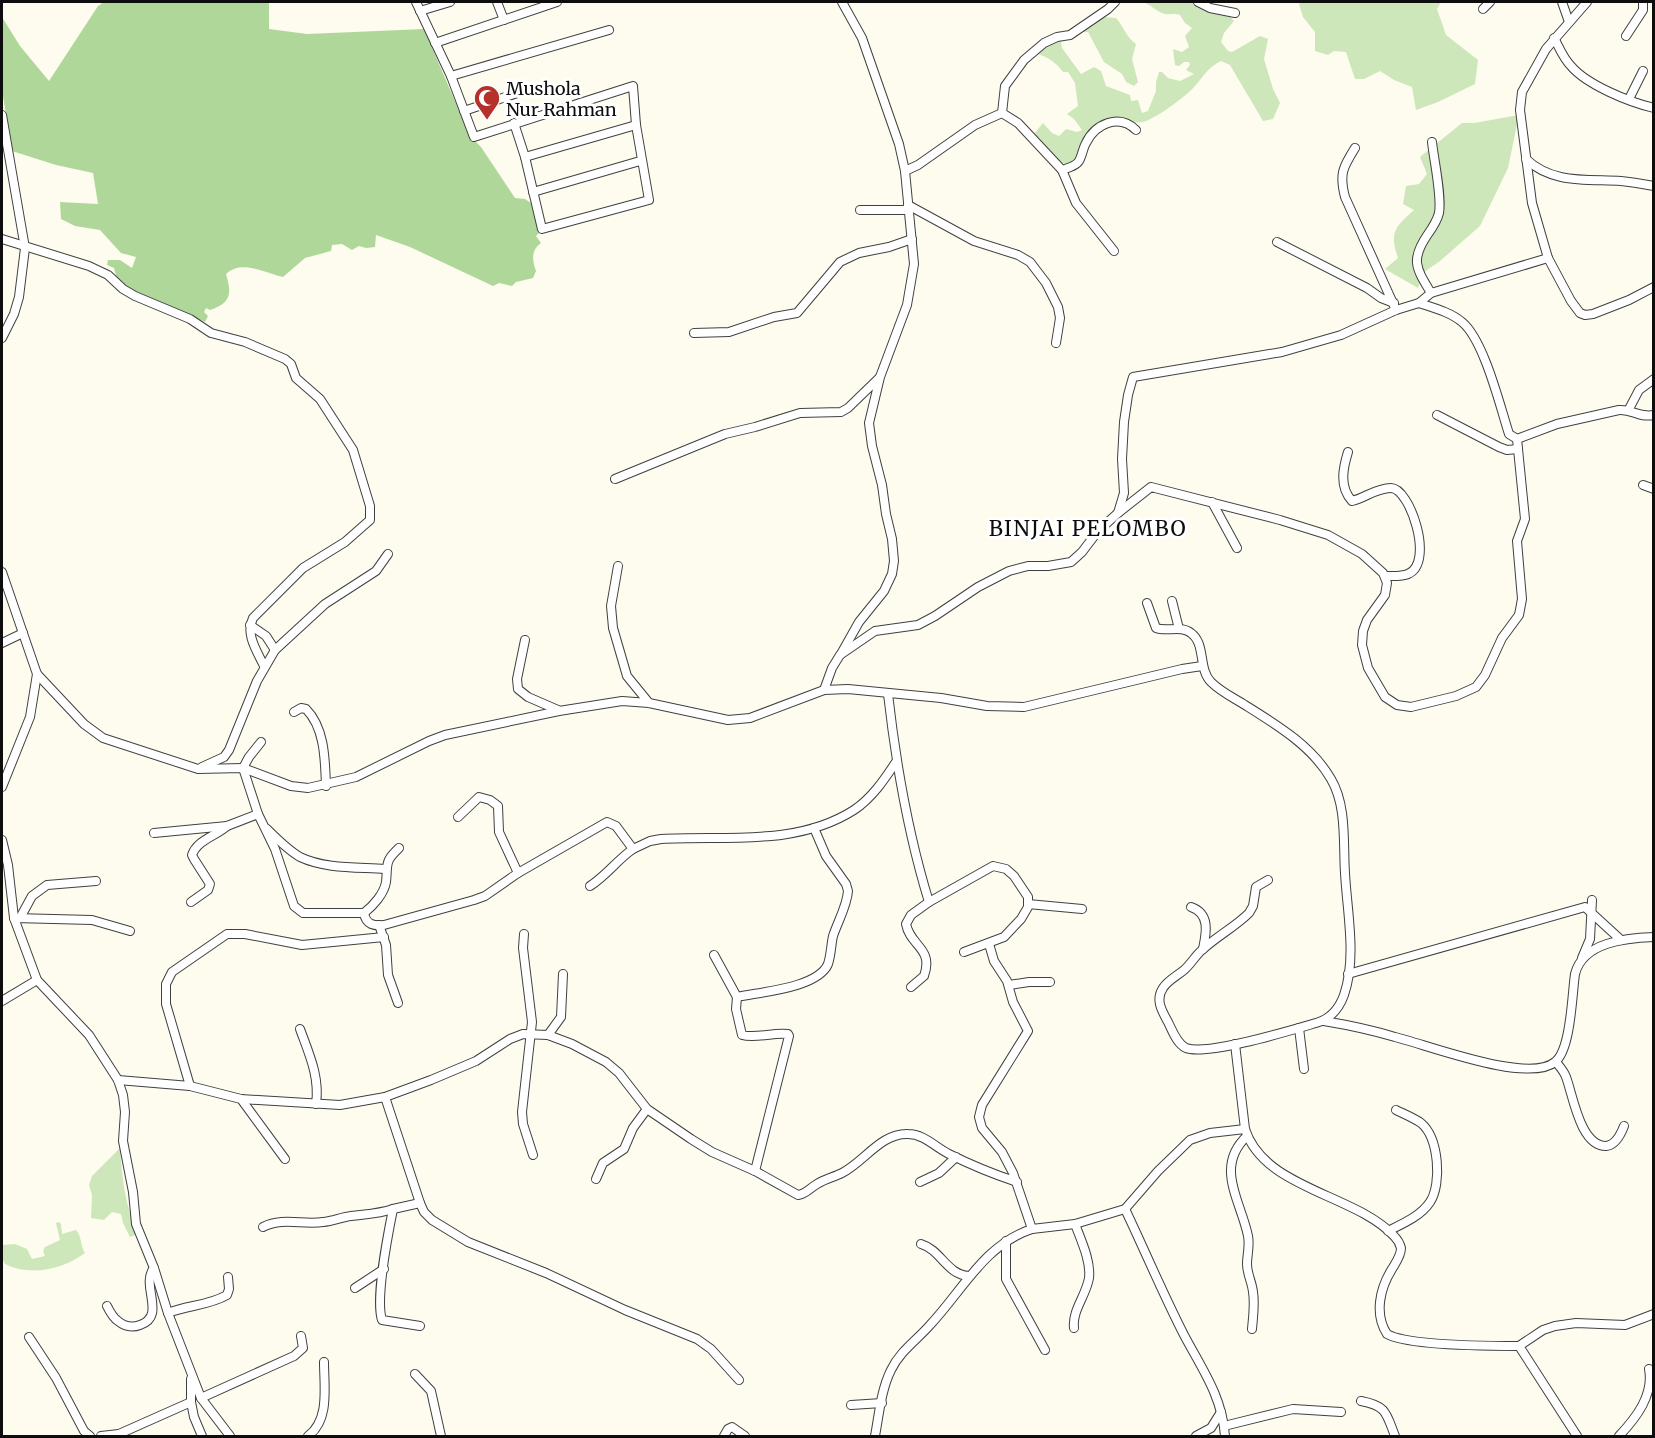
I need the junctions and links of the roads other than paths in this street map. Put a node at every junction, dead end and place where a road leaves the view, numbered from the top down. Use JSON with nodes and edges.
{"nodes":[{"id":1,"x":416,"y":2,"type":"edge"},
{"id":2,"x":450,"y":2,"type":"edge"},
{"id":3,"x":497,"y":2,"type":"edge"},
{"id":4,"x":557,"y":2,"type":"edge"},
{"id":5,"x":842,"y":2,"type":"edge"},
{"id":6,"x":1115,"y":2,"type":"edge"},
{"id":7,"x":1198,"y":2,"type":"edge"},
{"id":8,"x":1490,"y":2,"type":"edge"},
{"id":9,"x":1562,"y":2,"type":"edge"},
{"id":10,"x":1587,"y":2,"type":"edge"},
{"id":11,"x":1643,"y":2,"type":"edge"},
{"id":12,"x":1483,"y":9,"type":"dead end"},
{"id":13,"x":420,"y":11,"type":"junction"},
{"id":14,"x":1235,"y":13,"type":"dead end"},
{"id":15,"x":504,"y":20,"type":"junction"},
{"id":16,"x":1569,"y":22,"type":"junction"},
{"id":17,"x":609,"y":30,"type":"dead end"},
{"id":18,"x":1626,"y":36,"type":"dead end"},
{"id":19,"x":1554,"y":38,"type":"junction"},
{"id":20,"x":435,"y":43,"type":"junction"},
{"id":21,"x":1643,"y":71,"type":"dead end"},
{"id":22,"x":451,"y":76,"type":"junction"},
{"id":23,"x":526,"y":90,"type":"dead end"},
{"id":24,"x":1629,"y":99,"type":"junction"},
{"id":25,"x":1653,"y":108,"type":"edge"},
{"id":26,"x":464,"y":111,"type":"junction"},
{"id":27,"x":1002,"y":112,"type":"junction"},
{"id":28,"x":2,"y":115,"type":"edge"},
{"id":29,"x":514,"y":123,"type":"junction"},
{"id":30,"x":636,"y":125,"type":"junction"},
{"id":31,"x":1136,"y":130,"type":"dead end"},
{"id":32,"x":1432,"y":142,"type":"dead end"},
{"id":33,"x":1355,"y":148,"type":"dead end"},
{"id":34,"x":525,"y":157,"type":"junction"},
{"id":35,"x":1526,"y":159,"type":"junction"},
{"id":36,"x":640,"y":161,"type":"junction"},
{"id":37,"x":1062,"y":170,"type":"junction"},
{"id":38,"x":905,"y":171,"type":"junction"},
{"id":39,"x":1653,"y":186,"type":"edge"},
{"id":40,"x":533,"y":192,"type":"junction"},
{"id":41,"x":909,"y":208,"type":"junction"},
{"id":42,"x":860,"y":210,"type":"dead end"},
{"id":43,"x":912,"y":238,"type":"junction"},
{"id":44,"x":2,"y":239,"type":"edge"},
{"id":45,"x":1277,"y":242,"type":"dead end"},
{"id":46,"x":25,"y":248,"type":"junction"},
{"id":47,"x":1114,"y":250,"type":"dead end"},
{"id":48,"x":1548,"y":258,"type":"junction"},
{"id":49,"x":1653,"y":287,"type":"edge"},
{"id":50,"x":1431,"y":293,"type":"junction"},
{"id":51,"x":1419,"y":303,"type":"junction"},
{"id":52,"x":1395,"y":306,"type":"junction"},
{"id":53,"x":694,"y":333,"type":"dead end"},
{"id":54,"x":2,"y":338,"type":"edge"},
{"id":55,"x":1056,"y":343,"type":"dead end"},
{"id":56,"x":880,"y":377,"type":"junction"},
{"id":57,"x":1653,"y":379,"type":"edge"},
{"id":58,"x":1629,"y":409,"type":"junction"},
{"id":59,"x":1437,"y":415,"type":"dead end"},
{"id":60,"x":1653,"y":415,"type":"edge"},
{"id":61,"x":1517,"y":439,"type":"junction"},
{"id":62,"x":1518,"y":449,"type":"junction"},
{"id":63,"x":1348,"y":452,"type":"dead end"},
{"id":64,"x":615,"y":479,"type":"dead end"},
{"id":65,"x":1643,"y":485,"type":"dead end"},
{"id":66,"x":1653,"y":489,"type":"edge"},
{"id":67,"x":1212,"y":502,"type":"junction"},
{"id":68,"x":1118,"y":513,"type":"junction"},
{"id":69,"x":1237,"y":548,"type":"dead end"},
{"id":70,"x":388,"y":554,"type":"dead end"},
{"id":71,"x":618,"y":566,"type":"dead end"},
{"id":72,"x":2,"y":572,"type":"edge"},
{"id":73,"x":1385,"y":576,"type":"junction"},
{"id":74,"x":1172,"y":601,"type":"dead end"},
{"id":75,"x":1147,"y":603,"type":"dead end"},
{"id":76,"x":250,"y":625,"type":"junction"},
{"id":77,"x":1179,"y":629,"type":"junction"},
{"id":78,"x":23,"y":633,"type":"junction"},
{"id":79,"x":525,"y":640,"type":"dead end"},
{"id":80,"x":2,"y":643,"type":"edge"},
{"id":81,"x":275,"y":650,"type":"junction"},
{"id":82,"x":840,"y":655,"type":"junction"},
{"id":83,"x":264,"y":666,"type":"junction"},
{"id":84,"x":1202,"y":666,"type":"junction"},
{"id":85,"x":37,"y":674,"type":"junction"},
{"id":86,"x":824,"y":690,"type":"junction"},
{"id":87,"x":888,"y":694,"type":"junction"},
{"id":88,"x":649,"y":703,"type":"junction"},
{"id":89,"x":559,"y":711,"type":"junction"},
{"id":90,"x":294,"y":712,"type":"dead end"},
{"id":91,"x":261,"y":742,"type":"dead end"},
{"id":92,"x":896,"y":762,"type":"junction"},
{"id":93,"x":243,"y":768,"type":"junction"},
{"id":94,"x":198,"y":769,"type":"junction"},
{"id":95,"x":326,"y":786,"type":"junction"},
{"id":96,"x":2,"y":788,"type":"edge"},
{"id":97,"x":258,"y":814,"type":"junction"},
{"id":98,"x":458,"y":817,"type":"dead end"},
{"id":99,"x":262,"y":824,"type":"junction"},
{"id":100,"x":227,"y":826,"type":"junction"},
{"id":101,"x":814,"y":828,"type":"junction"},
{"id":102,"x":154,"y":833,"type":"dead end"},
{"id":103,"x":2,"y":840,"type":"edge"},
{"id":104,"x":399,"y":848,"type":"dead end"},
{"id":105,"x":633,"y":849,"type":"junction"},
{"id":106,"x":385,"y":869,"type":"junction"},
{"id":107,"x":518,"y":873,"type":"junction"},
{"id":108,"x":1268,"y":880,"type":"dead end"},
{"id":109,"x":96,"y":881,"type":"dead end"},
{"id":110,"x":590,"y":886,"type":"dead end"},
{"id":111,"x":1592,"y":900,"type":"dead end"},
{"id":112,"x":191,"y":902,"type":"dead end"},
{"id":113,"x":929,"y":902,"type":"junction"},
{"id":114,"x":1029,"y":904,"type":"junction"},
{"id":115,"x":1191,"y":907,"type":"dead end"},
{"id":116,"x":1082,"y":909,"type":"dead end"},
{"id":117,"x":1593,"y":913,"type":"junction"},
{"id":118,"x":364,"y":914,"type":"junction"},
{"id":119,"x":17,"y":918,"type":"junction"},
{"id":120,"x":379,"y":925,"type":"junction"},
{"id":121,"x":130,"y":931,"type":"dead end"},
{"id":122,"x":524,"y":934,"type":"dead end"},
{"id":123,"x":384,"y":937,"type":"junction"},
{"id":124,"x":1653,"y":937,"type":"edge"},
{"id":125,"x":1621,"y":940,"type":"junction"},
{"id":126,"x":989,"y":944,"type":"junction"},
{"id":127,"x":1203,"y":950,"type":"junction"},
{"id":128,"x":964,"y":952,"type":"dead end"},
{"id":129,"x":714,"y":955,"type":"dead end"},
{"id":130,"x":1581,"y":960,"type":"junction"},
{"id":131,"x":563,"y":974,"type":"dead end"},
{"id":132,"x":1348,"y":974,"type":"junction"},
{"id":133,"x":37,"y":980,"type":"junction"},
{"id":134,"x":1050,"y":982,"type":"dead end"},
{"id":135,"x":1009,"y":985,"type":"junction"},
{"id":136,"x":911,"y":987,"type":"dead end"},
{"id":137,"x":737,"y":997,"type":"junction"},
{"id":138,"x":2,"y":1001,"type":"edge"},
{"id":139,"x":398,"y":1004,"type":"dead end"},
{"id":140,"x":1324,"y":1021,"type":"junction"},
{"id":141,"x":1299,"y":1028,"type":"junction"},
{"id":142,"x":300,"y":1029,"type":"dead end"},
{"id":143,"x":532,"y":1034,"type":"junction"},
{"id":144,"x":548,"y":1035,"type":"junction"},
{"id":145,"x":1235,"y":1044,"type":"junction"},
{"id":146,"x":1556,"y":1062,"type":"junction"},
{"id":147,"x":1304,"y":1068,"type":"dead end"},
{"id":148,"x":118,"y":1080,"type":"junction"},
{"id":149,"x":190,"y":1086,"type":"junction"},
{"id":150,"x":385,"y":1098,"type":"junction"},
{"id":151,"x":241,"y":1099,"type":"junction"},
{"id":152,"x":316,"y":1104,"type":"junction"},
{"id":153,"x":647,"y":1109,"type":"junction"},
{"id":154,"x":1396,"y":1110,"type":"dead end"},
{"id":155,"x":1624,"y":1126,"type":"dead end"},
{"id":156,"x":1246,"y":1133,"type":"junction"},
{"id":157,"x":533,"y":1155,"type":"dead end"},
{"id":158,"x":956,"y":1157,"type":"junction"},
{"id":159,"x":285,"y":1159,"type":"dead end"},
{"id":160,"x":755,"y":1171,"type":"junction"},
{"id":161,"x":596,"y":1179,"type":"dead end"},
{"id":162,"x":920,"y":1182,"type":"dead end"},
{"id":163,"x":1017,"y":1182,"type":"junction"},
{"id":164,"x":420,"y":1203,"type":"junction"},
{"id":165,"x":393,"y":1209,"type":"junction"},
{"id":166,"x":1125,"y":1209,"type":"junction"},
{"id":167,"x":1075,"y":1224,"type":"junction"},
{"id":168,"x":263,"y":1227,"type":"dead end"},
{"id":169,"x":1032,"y":1229,"type":"junction"},
{"id":170,"x":1388,"y":1231,"type":"junction"},
{"id":171,"x":1006,"y":1241,"type":"junction"},
{"id":172,"x":921,"y":1244,"type":"dead end"},
{"id":173,"x":154,"y":1268,"type":"junction"},
{"id":174,"x":384,"y":1269,"type":"junction"},
{"id":175,"x":969,"y":1276,"type":"junction"},
{"id":176,"x":228,"y":1277,"type":"dead end"},
{"id":177,"x":355,"y":1288,"type":"dead end"},
{"id":178,"x":107,"y":1306,"type":"dead end"},
{"id":179,"x":168,"y":1313,"type":"junction"},
{"id":180,"x":1653,"y":1314,"type":"edge"},
{"id":181,"x":420,"y":1326,"type":"dead end"},
{"id":182,"x":1074,"y":1328,"type":"dead end"},
{"id":183,"x":1252,"y":1329,"type":"dead end"},
{"id":184,"x":301,"y":1336,"type":"dead end"},
{"id":185,"x":29,"y":1337,"type":"dead end"},
{"id":186,"x":1519,"y":1346,"type":"junction"},
{"id":187,"x":1045,"y":1350,"type":"dead end"},
{"id":188,"x":324,"y":1362,"type":"dead end"},
{"id":189,"x":1649,"y":1369,"type":"dead end"},
{"id":190,"x":191,"y":1374,"type":"junction"},
{"id":191,"x":415,"y":1374,"type":"dead end"},
{"id":192,"x":739,"y":1380,"type":"dead end"},
{"id":193,"x":201,"y":1398,"type":"junction"},
{"id":194,"x":191,"y":1401,"type":"junction"},
{"id":195,"x":1361,"y":1401,"type":"dead end"},
{"id":196,"x":882,"y":1403,"type":"junction"},
{"id":197,"x":851,"y":1406,"type":"dead end"},
{"id":198,"x":1221,"y":1412,"type":"junction"},
{"id":199,"x":1341,"y":1412,"type":"dead end"},
{"id":200,"x":1224,"y":1426,"type":"junction"},
{"id":201,"x":119,"y":1435,"type":"edge"},
{"id":202,"x":90,"y":1437,"type":"edge"},
{"id":203,"x":101,"y":1437,"type":"edge"},
{"id":204,"x":202,"y":1437,"type":"edge"},
{"id":205,"x":230,"y":1437,"type":"edge"},
{"id":206,"x":308,"y":1437,"type":"edge"},
{"id":207,"x":441,"y":1437,"type":"edge"},
{"id":208,"x":723,"y":1437,"type":"edge"},
{"id":209,"x":745,"y":1437,"type":"edge"},
{"id":210,"x":875,"y":1437,"type":"edge"},
{"id":211,"x":1196,"y":1437,"type":"edge"},
{"id":212,"x":1225,"y":1437,"type":"edge"},
{"id":213,"x":1395,"y":1437,"type":"edge"},
{"id":214,"x":1577,"y":1437,"type":"edge"},
{"id":215,"x":1619,"y":1437,"type":"edge"}],
"edges":[{"from":1,"to":13,"type":"street"},
{"from":2,"to":13,"type":"street"},
{"from":3,"to":15,"type":"street"},
{"from":4,"to":15,"type":"street"},
{"from":5,"to":38,"type":"street"},
{"from":6,"to":27,"type":"street"},
{"from":7,"to":14,"type":"street"},
{"from":8,"to":12,"type":"street"},
{"from":9,"to":16,"type":"street"},
{"from":10,"to":16,"type":"street"},
{"from":11,"to":18,"type":"street"},
{"from":13,"to":20,"type":"street"},
{"from":15,"to":20,"type":"street"},
{"from":16,"to":19,"type":"street"},
{"from":17,"to":22,"type":"street"},
{"from":19,"to":24,"type":"street"},
{"from":19,"to":35,"type":"street"},
{"from":20,"to":22,"type":"street"},
{"from":21,"to":24,"type":"street"},
{"from":22,"to":26,"type":"street"},
{"from":23,"to":26,"type":"street"},
{"from":24,"to":25,"type":"street"},
{"from":26,"to":29,"type":"street"},
{"from":27,"to":37,"type":"street"},
{"from":27,"to":38,"type":"street"},
{"from":28,"to":46,"type":"street"},
{"from":29,"to":30,"type":"street"},
{"from":29,"to":34,"type":"street"},
{"from":30,"to":34,"type":"street"},
{"from":30,"to":36,"type":"street"},
{"from":31,"to":37,"type":"street"},
{"from":32,"to":50,"type":"street"},
{"from":33,"to":52,"type":"street"},
{"from":34,"to":40,"type":"street"},
{"from":35,"to":39,"type":"street"},
{"from":35,"to":48,"type":"street"},
{"from":36,"to":40,"type":"street"},
{"from":36,"to":40,"type":"street"},
{"from":37,"to":47,"type":"street"},
{"from":38,"to":41,"type":"street"},
{"from":41,"to":42,"type":"street"},
{"from":41,"to":43,"type":"street"},
{"from":41,"to":55,"type":"street"},
{"from":43,"to":53,"type":"street"},
{"from":43,"to":56,"type":"street"},
{"from":44,"to":46,"type":"street"},
{"from":45,"to":52,"type":"street"},
{"from":46,"to":54,"type":"street"},
{"from":46,"to":76,"type":"street"},
{"from":48,"to":49,"type":"street"},
{"from":48,"to":50,"type":"street"},
{"from":50,"to":51,"type":"street"},
{"from":51,"to":52,"type":"street"},
{"from":51,"to":61,"type":"street"},
{"from":52,"to":68,"type":"street"},
{"from":56,"to":64,"type":"street"},
{"from":56,"to":82,"type":"street"},
{"from":57,"to":58,"type":"street"},
{"from":58,"to":60,"type":"street"},
{"from":58,"to":61,"type":"street"},
{"from":59,"to":62,"type":"street"},
{"from":61,"to":62,"type":"street"},
{"from":62,"to":73,"type":"street"},
{"from":63,"to":73,"type":"street"},
{"from":65,"to":66,"type":"street"},
{"from":67,"to":68,"type":"street"},
{"from":67,"to":69,"type":"street"},
{"from":67,"to":73,"type":"street"},
{"from":68,"to":82,"type":"street"},
{"from":70,"to":81,"type":"street"},
{"from":71,"to":88,"type":"street"},
{"from":72,"to":78,"type":"street"},
{"from":74,"to":77,"type":"street"},
{"from":75,"to":77,"type":"street"},
{"from":76,"to":81,"type":"street"},
{"from":76,"to":83,"type":"street"},
{"from":77,"to":84,"type":"street"},
{"from":78,"to":80,"type":"street"},
{"from":78,"to":85,"type":"street"},
{"from":79,"to":89,"type":"street"},
{"from":81,"to":83,"type":"street"},
{"from":82,"to":86,"type":"street"},
{"from":83,"to":94,"type":"street"},
{"from":84,"to":87,"type":"street"},
{"from":84,"to":132,"type":"street"},
{"from":85,"to":94,"type":"street"},
{"from":85,"to":96,"type":"street"},
{"from":86,"to":87,"type":"street"},
{"from":86,"to":88,"type":"street"},
{"from":87,"to":92,"type":"street"},
{"from":88,"to":89,"type":"street"},
{"from":89,"to":95,"type":"street"},
{"from":90,"to":95,"type":"street"},
{"from":91,"to":93,"type":"street"},
{"from":92,"to":101,"type":"street"},
{"from":92,"to":113,"type":"street"},
{"from":93,"to":94,"type":"street"},
{"from":93,"to":95,"type":"street"},
{"from":93,"to":97,"type":"street"},
{"from":97,"to":99,"type":"street"},
{"from":97,"to":100,"type":"street"},
{"from":98,"to":107,"type":"street"},
{"from":99,"to":106,"type":"street"},
{"from":99,"to":118,"type":"street"},
{"from":100,"to":102,"type":"street"},
{"from":100,"to":112,"type":"street"},
{"from":101,"to":105,"type":"street"},
{"from":101,"to":137,"type":"street"},
{"from":103,"to":119,"type":"street"},
{"from":104,"to":106,"type":"street"},
{"from":105,"to":107,"type":"street"},
{"from":105,"to":110,"type":"street"},
{"from":106,"to":118,"type":"street"},
{"from":107,"to":120,"type":"street"},
{"from":108,"to":127,"type":"street"},
{"from":109,"to":119,"type":"street"},
{"from":111,"to":117,"type":"street"},
{"from":113,"to":114,"type":"street"},
{"from":113,"to":136,"type":"street"},
{"from":114,"to":116,"type":"street"},
{"from":114,"to":126,"type":"street"},
{"from":115,"to":127,"type":"street"},
{"from":117,"to":125,"type":"street"},
{"from":117,"to":130,"type":"street"},
{"from":117,"to":132,"type":"street"},
{"from":118,"to":120,"type":"street"},
{"from":119,"to":121,"type":"street"},
{"from":119,"to":133,"type":"street"},
{"from":120,"to":123,"type":"street"},
{"from":122,"to":143,"type":"street"},
{"from":123,"to":139,"type":"street"},
{"from":123,"to":149,"type":"street"},
{"from":124,"to":125,"type":"street"},
{"from":125,"to":130,"type":"street"},
{"from":126,"to":128,"type":"street"},
{"from":126,"to":135,"type":"street"},
{"from":127,"to":145,"type":"street"},
{"from":129,"to":137,"type":"street"},
{"from":130,"to":146,"type":"street"},
{"from":131,"to":144,"type":"street"},
{"from":132,"to":140,"type":"street"},
{"from":133,"to":138,"type":"street"},
{"from":133,"to":148,"type":"street"},
{"from":134,"to":135,"type":"street"},
{"from":135,"to":163,"type":"street"},
{"from":137,"to":160,"type":"street"},
{"from":140,"to":141,"type":"street"},
{"from":140,"to":146,"type":"street"},
{"from":141,"to":145,"type":"street"},
{"from":141,"to":147,"type":"street"},
{"from":142,"to":152,"type":"street"},
{"from":143,"to":144,"type":"street"},
{"from":143,"to":150,"type":"street"},
{"from":143,"to":157,"type":"street"},
{"from":144,"to":153,"type":"street"},
{"from":145,"to":156,"type":"street"},
{"from":146,"to":155,"type":"street"},
{"from":148,"to":149,"type":"street"},
{"from":148,"to":173,"type":"street"},
{"from":149,"to":151,"type":"street"},
{"from":150,"to":152,"type":"street"},
{"from":150,"to":164,"type":"street"},
{"from":151,"to":152,"type":"street"},
{"from":151,"to":159,"type":"street"},
{"from":153,"to":160,"type":"street"},
{"from":153,"to":161,"type":"street"},
{"from":154,"to":170,"type":"street"},
{"from":156,"to":166,"type":"street"},
{"from":156,"to":170,"type":"street"},
{"from":156,"to":183,"type":"street"},
{"from":158,"to":160,"type":"street"},
{"from":158,"to":162,"type":"street"},
{"from":158,"to":163,"type":"street"},
{"from":163,"to":169,"type":"street"},
{"from":164,"to":165,"type":"street"},
{"from":164,"to":192,"type":"street"},
{"from":165,"to":168,"type":"street"},
{"from":165,"to":174,"type":"street"},
{"from":166,"to":167,"type":"street"},
{"from":166,"to":198,"type":"street"},
{"from":167,"to":169,"type":"street"},
{"from":167,"to":182,"type":"street"},
{"from":169,"to":171,"type":"street"},
{"from":170,"to":186,"type":"street"},
{"from":171,"to":175,"type":"street"},
{"from":171,"to":187,"type":"street"},
{"from":172,"to":175,"type":"street"},
{"from":173,"to":178,"type":"street"},
{"from":173,"to":179,"type":"street"},
{"from":174,"to":177,"type":"street"},
{"from":174,"to":181,"type":"street"},
{"from":175,"to":196,"type":"street"},
{"from":176,"to":179,"type":"street"},
{"from":179,"to":190,"type":"street"},
{"from":180,"to":186,"type":"street"},
{"from":184,"to":193,"type":"street"},
{"from":185,"to":202,"type":"street"},
{"from":186,"to":214,"type":"street"},
{"from":188,"to":206,"type":"street"},
{"from":189,"to":215,"type":"street"},
{"from":190,"to":193,"type":"street"},
{"from":190,"to":194,"type":"street"},
{"from":191,"to":207,"type":"street"},
{"from":193,"to":205,"type":"street"},
{"from":194,"to":201,"type":"street"},
{"from":194,"to":204,"type":"street"},
{"from":195,"to":213,"type":"street"},
{"from":196,"to":197,"type":"street"},
{"from":196,"to":210,"type":"street"},
{"from":198,"to":200,"type":"street"},
{"from":198,"to":211,"type":"street"},
{"from":199,"to":200,"type":"street"},
{"from":200,"to":212,"type":"street"},
{"from":201,"to":203,"type":"street"},
{"from":208,"to":209,"type":"street"}]}
